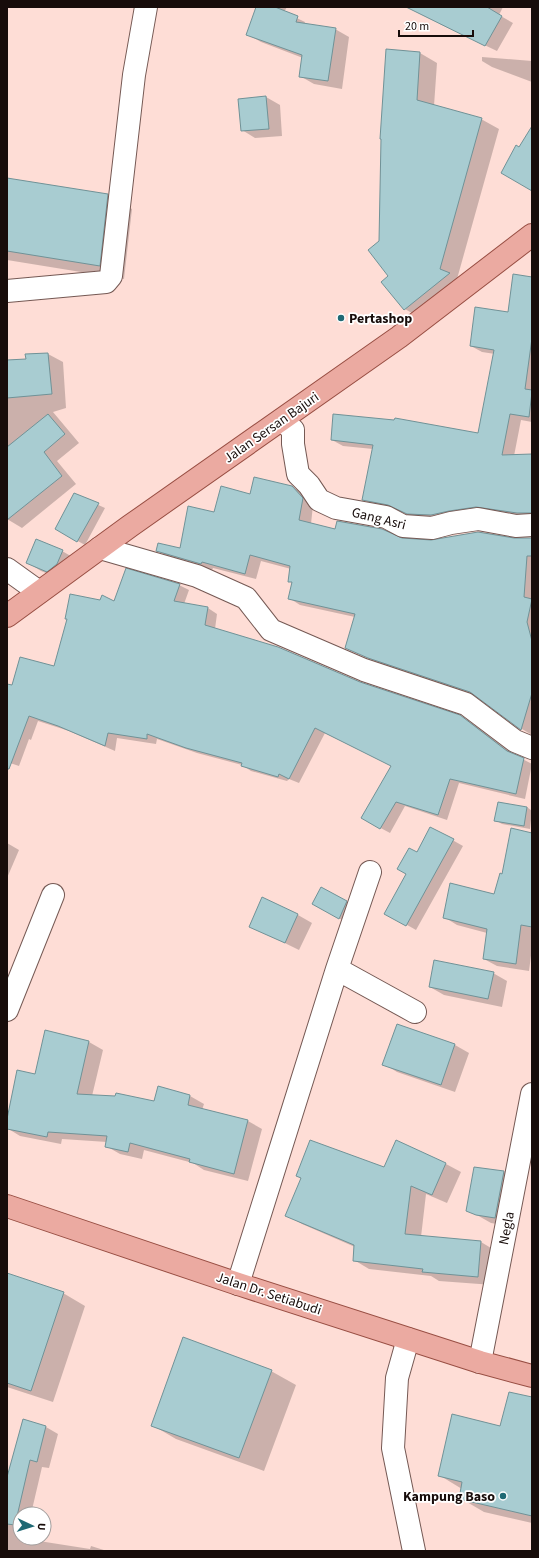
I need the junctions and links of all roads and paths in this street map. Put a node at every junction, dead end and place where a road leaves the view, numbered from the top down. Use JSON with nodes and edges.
{"nodes":[{"id":1,"x":146,"y":7,"type":"edge"},
{"id":2,"x":532,"y":235,"type":"edge"},
{"id":3,"x":7,"y":291,"type":"edge"},
{"id":4,"x":282,"y":420,"type":"junction"},
{"id":5,"x":532,"y":525,"type":"edge"},
{"id":6,"x":100,"y":548,"type":"junction"},
{"id":7,"x":7,"y":569,"type":"edge"},
{"id":8,"x":39,"y":592,"type":"junction"},
{"id":9,"x":7,"y":616,"type":"edge"},
{"id":10,"x":532,"y":748,"type":"edge"},
{"id":11,"x":370,"y":872,"type":"dead end"},
{"id":12,"x":53,"y":894,"type":"dead end"},
{"id":13,"x":337,"y":969,"type":"junction"},
{"id":14,"x":7,"y":1010,"type":"edge"},
{"id":15,"x":415,"y":1012,"type":"dead end"},
{"id":16,"x":532,"y":1094,"type":"edge"},
{"id":17,"x":7,"y":1206,"type":"edge"},
{"id":18,"x":238,"y":1284,"type":"junction"},
{"id":19,"x":408,"y":1339,"type":"junction"},
{"id":20,"x":480,"y":1362,"type":"junction"},
{"id":21,"x":532,"y":1376,"type":"edge"},
{"id":22,"x":414,"y":1551,"type":"edge"}],
"edges":[{"from":1,"to":3,"type":"street"},
{"from":2,"to":4,"type":"main road","name":"Jalan Sersan Bajuri"},
{"from":4,"to":5,"type":"street","name":"Gang Asri"},
{"from":4,"to":6,"type":"main road","name":"Jalan Sersan Bajuri"},
{"from":6,"to":8,"type":"main road","name":"Jalan Sersan Bajuri"},
{"from":6,"to":10,"type":"street"},
{"from":7,"to":8,"type":"street"},
{"from":8,"to":9,"type":"main road","name":"Jalan Sersan Bajuri"},
{"from":11,"to":13,"type":"street"},
{"from":12,"to":14,"type":"street"},
{"from":13,"to":15,"type":"street"},
{"from":13,"to":18,"type":"street"},
{"from":16,"to":20,"type":"street","name":"Negla"},
{"from":17,"to":18,"type":"main road","name":"Jalan Dr. Setiabudi"},
{"from":18,"to":19,"type":"main road","name":"Jalan Dr. Setiabudi"},
{"from":19,"to":20,"type":"main road","name":"Jalan Dr. Setiabudi"},
{"from":19,"to":22,"type":"street"},
{"from":20,"to":21,"type":"main road","name":"Jalan Dr. Setiabudi"}]}
